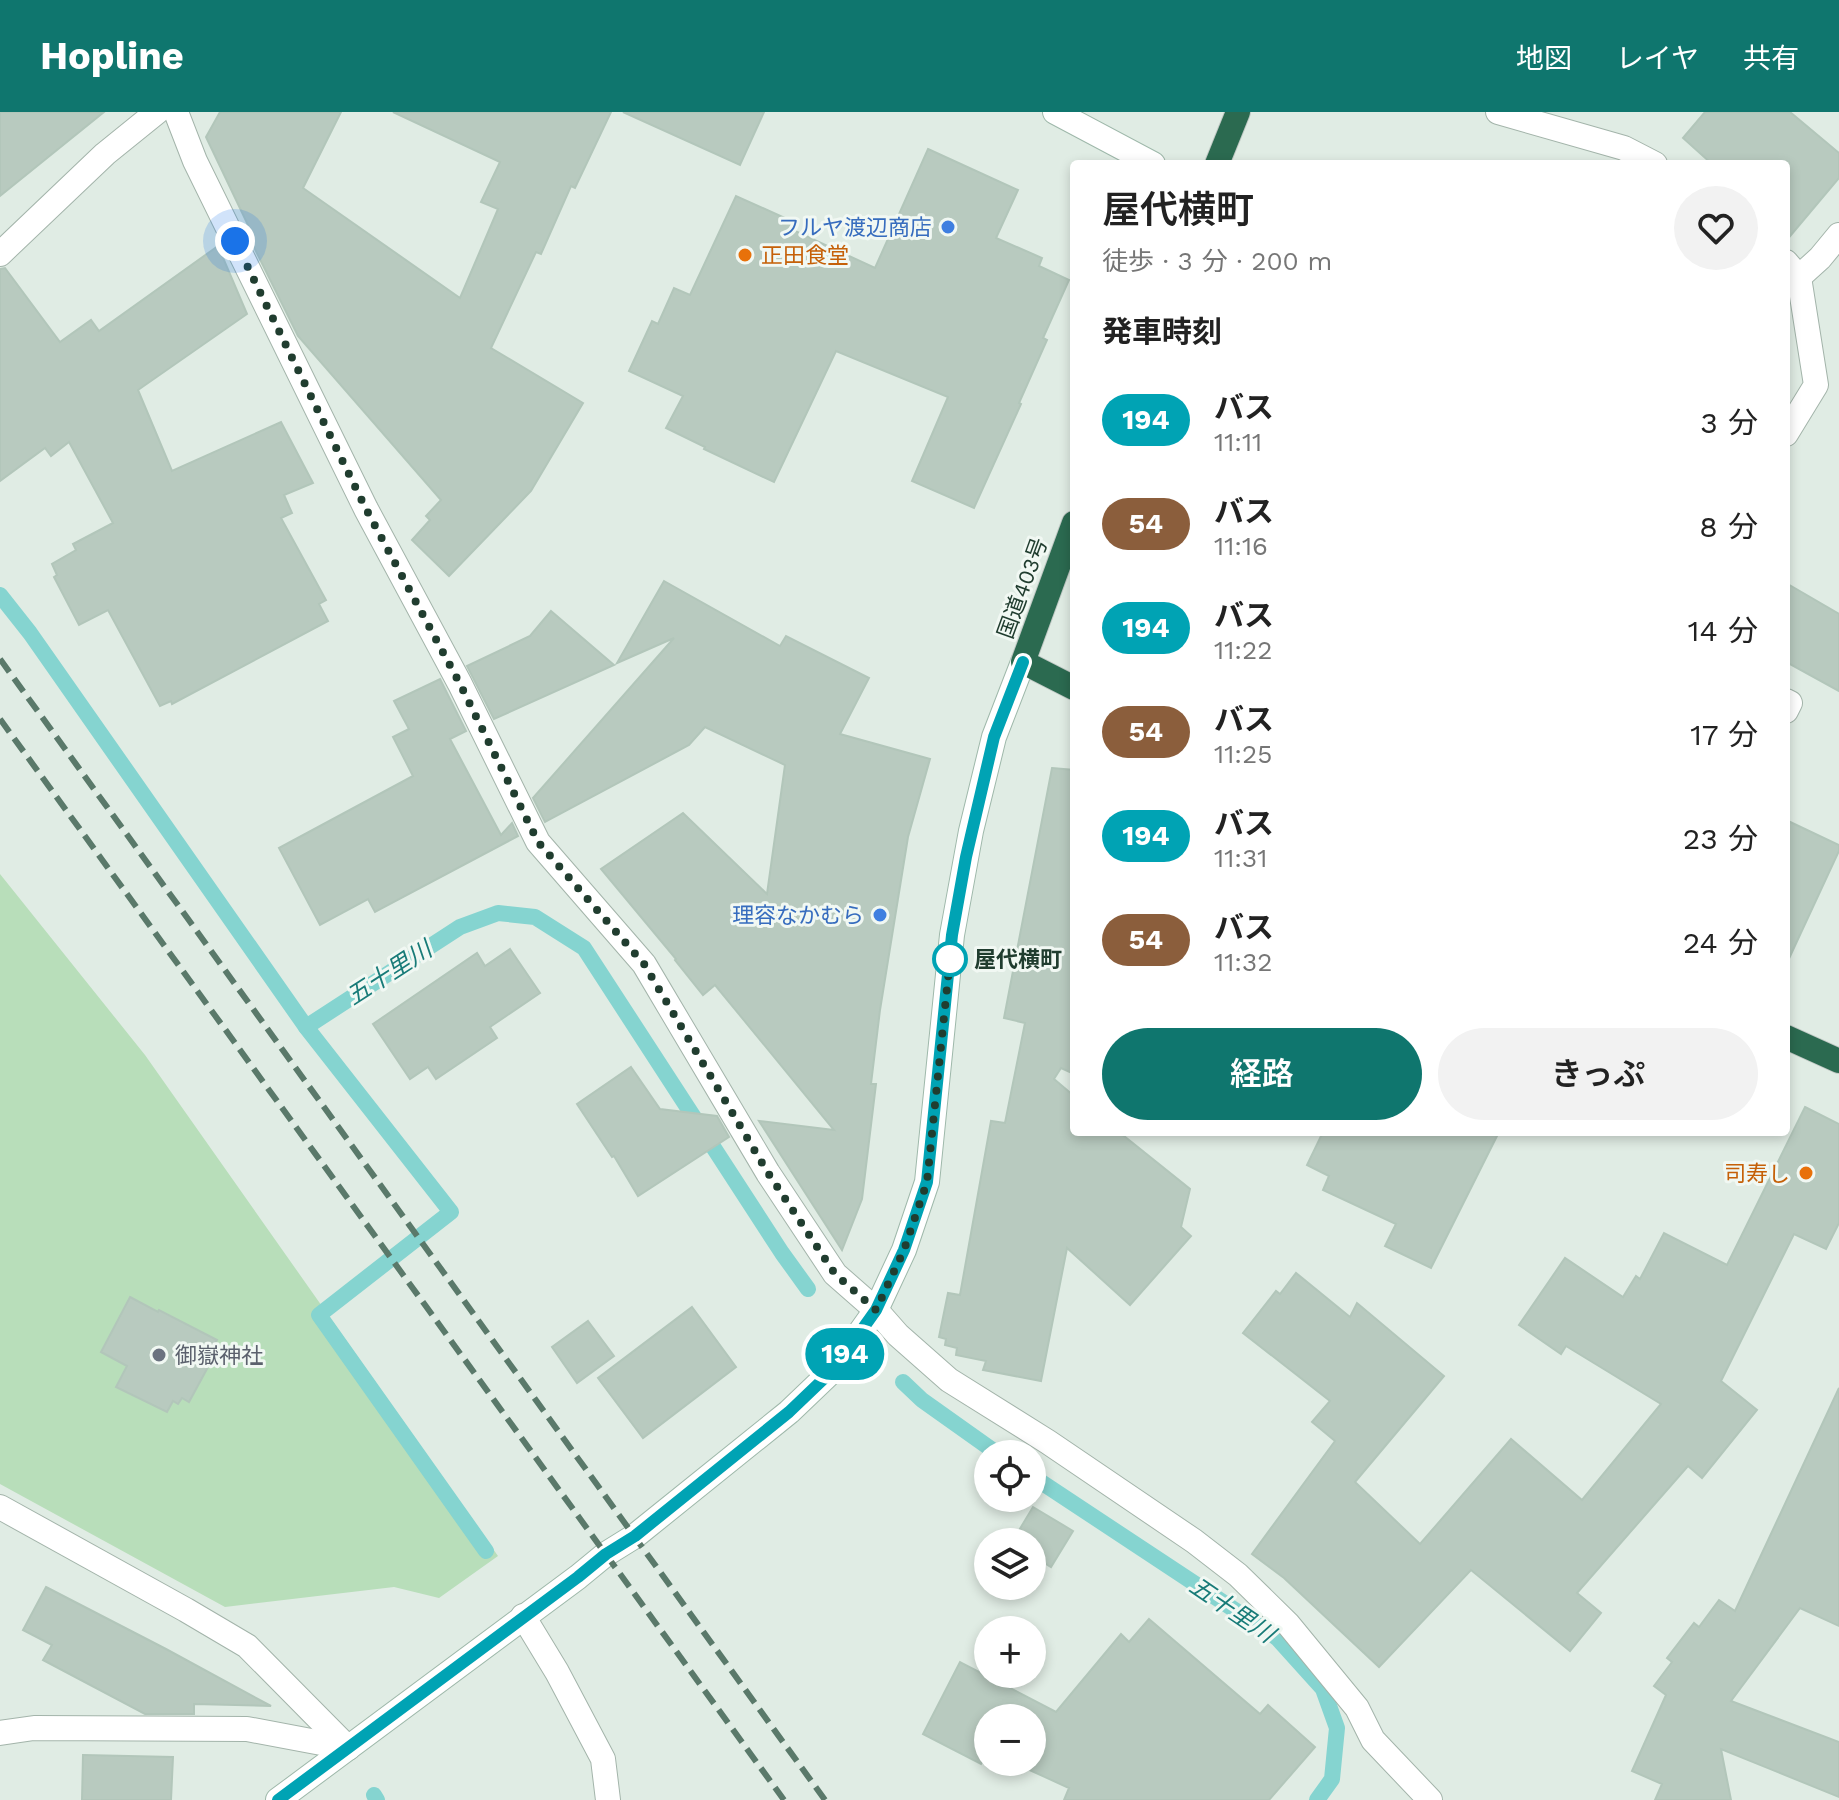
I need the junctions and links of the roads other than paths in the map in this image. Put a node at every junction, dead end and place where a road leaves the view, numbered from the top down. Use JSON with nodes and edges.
{"nodes":[{"id":1,"x":157,"y":112,"type":"edge"},
{"id":2,"x":176,"y":112,"type":"edge"},
{"id":3,"x":1055,"y":112,"type":"edge"},
{"id":4,"x":1238,"y":112,"type":"edge"},
{"id":5,"x":1498,"y":112,"type":"edge"},
{"id":6,"x":1145,"y":160,"type":"edge"},
{"id":7,"x":1219,"y":160,"type":"edge"},
{"id":8,"x":1647,"y":160,"type":"edge"},
{"id":9,"x":1839,"y":235,"type":"edge"},
{"id":10,"x":0,"y":254,"type":"edge"},
{"id":11,"x":1792,"y":270,"type":"edge"},
{"id":12,"x":1790,"y":427,"type":"edge"},
{"id":13,"x":1070,"y":534,"type":"edge"},
{"id":14,"x":1023,"y":662,"type":"junction"},
{"id":15,"x":1070,"y":686,"type":"edge"},
{"id":16,"x":1790,"y":1039,"type":"edge"},
{"id":17,"x":1839,"y":1061,"type":"edge"},
{"id":18,"x":876,"y":1310,"type":"junction"},
{"id":19,"x":0,"y":1507,"type":"edge"},
{"id":20,"x":523,"y":1616,"type":"junction"},
{"id":21,"x":0,"y":1733,"type":"edge"},
{"id":22,"x":348,"y":1748,"type":"junction"},
{"id":23,"x":278,"y":1800,"type":"edge"},
{"id":24,"x":608,"y":1800,"type":"edge"},
{"id":25,"x":1430,"y":1800,"type":"edge"}],
"edges":[{"from":1,"to":10,"type":"street"},
{"from":2,"to":18,"type":"street"},
{"from":3,"to":6,"type":"street"},
{"from":4,"to":7,"type":"highway"},
{"from":5,"to":8,"type":"street"},
{"from":9,"to":11,"type":"street"},
{"from":11,"to":12,"type":"street"},
{"from":13,"to":14,"type":"highway","name":"国道403号"},
{"from":14,"to":15,"type":"highway","name":"国道403号"},
{"from":14,"to":18,"type":"street"},
{"from":16,"to":17,"type":"highway"},
{"from":18,"to":20,"type":"street"},
{"from":18,"to":25,"type":"street"},
{"from":19,"to":22,"type":"street"},
{"from":20,"to":22,"type":"street"},
{"from":20,"to":24,"type":"street"},
{"from":21,"to":22,"type":"street"},
{"from":22,"to":23,"type":"street"}]}
